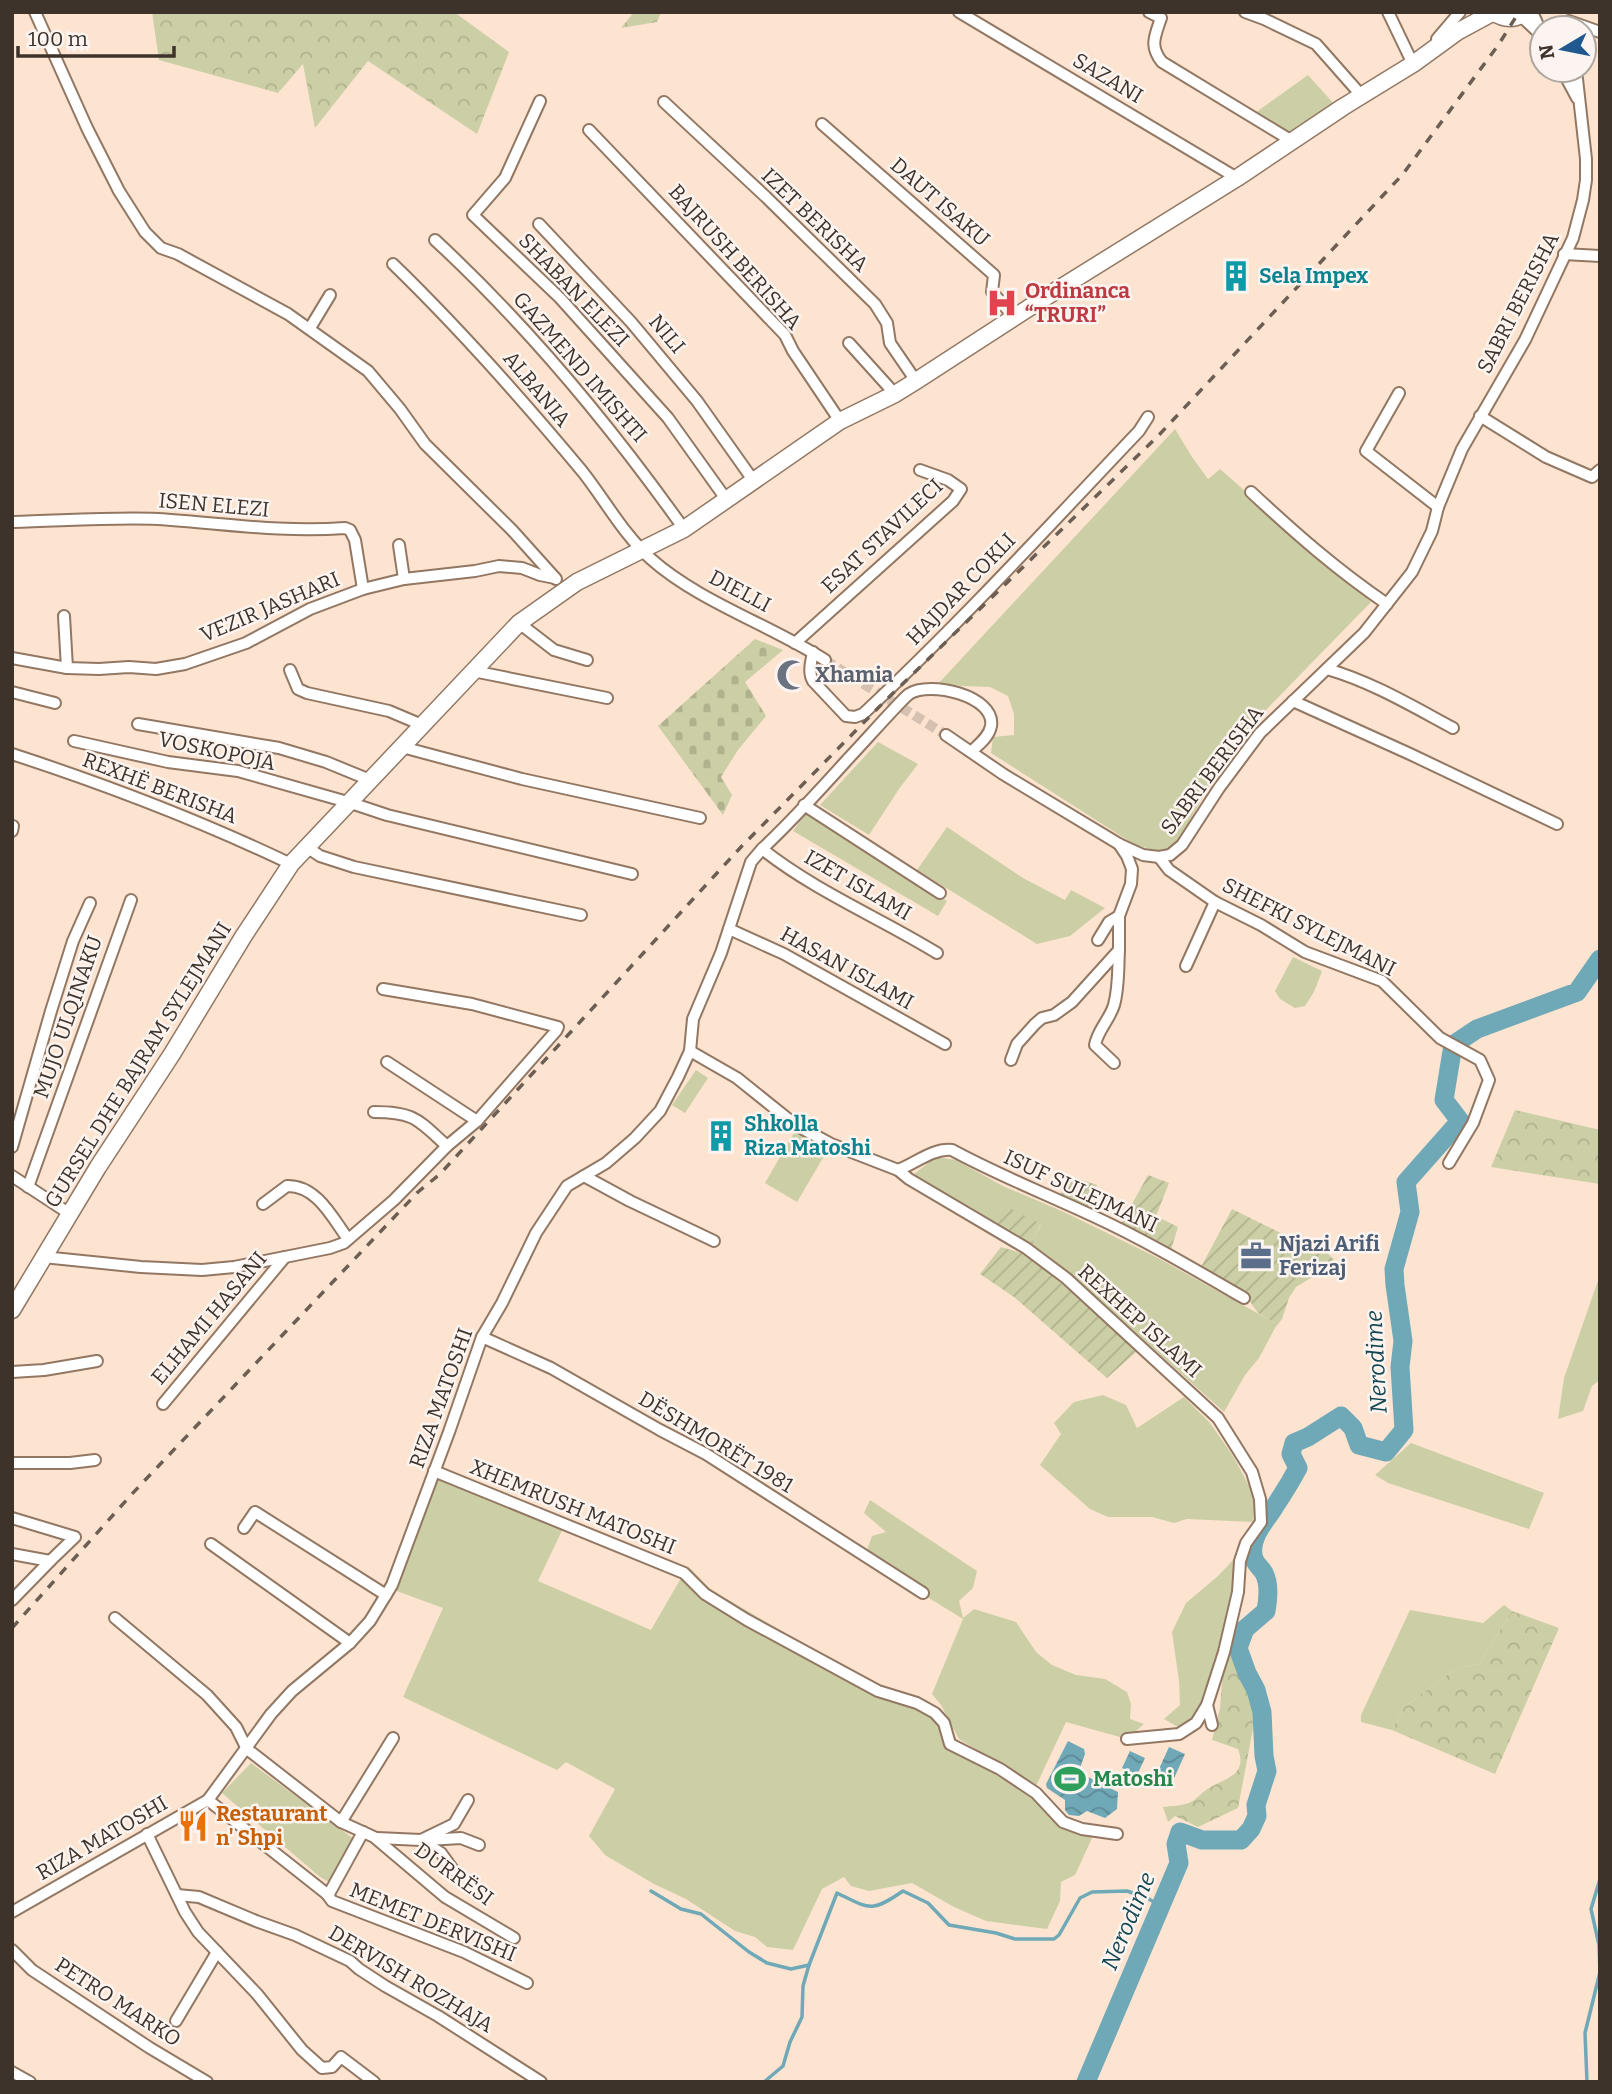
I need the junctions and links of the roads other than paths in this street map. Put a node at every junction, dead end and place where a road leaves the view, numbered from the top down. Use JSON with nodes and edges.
{"nodes":[{"id":1,"x":35,"y":12,"type":"edge"},
{"id":2,"x":959,"y":12,"type":"edge"},
{"id":3,"x":1149,"y":12,"type":"edge"},
{"id":4,"x":1245,"y":12,"type":"edge"},
{"id":5,"x":1388,"y":12,"type":"edge"},
{"id":6,"x":1460,"y":12,"type":"edge"},
{"id":7,"x":1470,"y":12,"type":"edge"},
{"id":8,"x":1494,"y":12,"type":"edge"},
{"id":9,"x":1526,"y":13,"type":"edge"},
{"id":10,"x":1161,"y":15,"type":"edge"},
{"id":11,"x":1457,"y":32,"type":"junction"},
{"id":12,"x":1412,"y":62,"type":"junction"},
{"id":13,"x":1570,"y":84,"type":"edge"},
{"id":14,"x":1578,"y":84,"type":"edge"},
{"id":15,"x":1362,"y":95,"type":"junction"},
{"id":16,"x":540,"y":101,"type":"dead end"},
{"id":17,"x":664,"y":102,"type":"dead end"},
{"id":18,"x":1580,"y":103,"type":"junction"},
{"id":19,"x":822,"y":124,"type":"dead end"},
{"id":20,"x":589,"y":130,"type":"dead end"},
{"id":21,"x":1292,"y":141,"type":"junction"},
{"id":22,"x":1237,"y":178,"type":"junction"},
{"id":23,"x":539,"y":224,"type":"dead end"},
{"id":24,"x":435,"y":240,"type":"dead end"},
{"id":25,"x":1564,"y":254,"type":"junction"},
{"id":26,"x":1600,"y":256,"type":"edge"},
{"id":27,"x":393,"y":264,"type":"dead end"},
{"id":28,"x":330,"y":295,"type":"dead end"},
{"id":29,"x":1014,"y":317,"type":"junction"},
{"id":30,"x":310,"y":328,"type":"junction"},
{"id":31,"x":849,"y":343,"type":"dead end"},
{"id":32,"x":916,"y":381,"type":"junction"},
{"id":33,"x":1399,"y":393,"type":"dead end"},
{"id":34,"x":895,"y":394,"type":"junction"},
{"id":35,"x":1480,"y":416,"type":"junction"},
{"id":36,"x":1148,"y":417,"type":"dead end"},
{"id":37,"x":840,"y":421,"type":"junction"},
{"id":38,"x":1600,"y":470,"type":"edge"},
{"id":39,"x":920,"y":471,"type":"dead end"},
{"id":40,"x":752,"y":480,"type":"junction"},
{"id":41,"x":1251,"y":492,"type":"dead end"},
{"id":42,"x":726,"y":499,"type":"junction"},
{"id":43,"x":1438,"y":507,"type":"junction"},
{"id":44,"x":13,"y":522,"type":"edge"},
{"id":45,"x":684,"y":529,"type":"junction"},
{"id":46,"x":399,"y":545,"type":"dead end"},
{"id":47,"x":641,"y":550,"type":"junction"},
{"id":48,"x":404,"y":579,"type":"junction"},
{"id":49,"x":562,"y":583,"type":"junction"},
{"id":50,"x":363,"y":589,"type":"junction"},
{"id":51,"x":1387,"y":604,"type":"junction"},
{"id":52,"x":64,"y":615,"type":"dead end"},
{"id":53,"x":519,"y":623,"type":"junction"},
{"id":54,"x":795,"y":643,"type":"junction"},
{"id":55,"x":813,"y":652,"type":"junction"},
{"id":56,"x":12,"y":658,"type":"edge"},
{"id":57,"x":587,"y":660,"type":"dead end"},
{"id":58,"x":825,"y":660,"type":"tunnel mouth"},
{"id":59,"x":67,"y":668,"type":"junction"},
{"id":60,"x":1327,"y":669,"type":"junction"},
{"id":61,"x":290,"y":670,"type":"dead end"},
{"id":62,"x":473,"y":671,"type":"junction"},
{"id":63,"x":12,"y":692,"type":"edge"},
{"id":64,"x":607,"y":698,"type":"dead end"},
{"id":65,"x":1293,"y":701,"type":"junction"},
{"id":66,"x":55,"y":703,"type":"dead end"},
{"id":67,"x":138,"y":724,"type":"dead end"},
{"id":68,"x":422,"y":725,"type":"junction"},
{"id":69,"x":1452,"y":728,"type":"dead end"},
{"id":70,"x":946,"y":736,"type":"tunnel mouth"},
{"id":71,"x":74,"y":741,"type":"dead end"},
{"id":72,"x":402,"y":747,"type":"junction"},
{"id":73,"x":972,"y":751,"type":"junction"},
{"id":74,"x":12,"y":754,"type":"edge"},
{"id":75,"x":370,"y":780,"type":"junction"},
{"id":76,"x":351,"y":803,"type":"junction"},
{"id":77,"x":804,"y":805,"type":"junction"},
{"id":78,"x":700,"y":818,"type":"dead end"},
{"id":79,"x":1557,"y":824,"type":"dead end"},
{"id":80,"x":1119,"y":844,"type":"junction"},
{"id":81,"x":308,"y":848,"type":"junction"},
{"id":82,"x":762,"y":849,"type":"junction"},
{"id":83,"x":1143,"y":855,"type":"junction"},
{"id":84,"x":1159,"y":857,"type":"junction"},
{"id":85,"x":291,"y":864,"type":"junction"},
{"id":86,"x":632,"y":874,"type":"dead end"},
{"id":87,"x":1131,"y":875,"type":"junction"},
{"id":88,"x":940,"y":893,"type":"dead end"},
{"id":89,"x":131,"y":900,"type":"dead end"},
{"id":90,"x":90,"y":902,"type":"dead end"},
{"id":91,"x":1214,"y":902,"type":"junction"},
{"id":92,"x":581,"y":915,"type":"dead end"},
{"id":93,"x":1119,"y":916,"type":"junction"},
{"id":94,"x":729,"y":929,"type":"junction"},
{"id":95,"x":1098,"y":940,"type":"dead end"},
{"id":96,"x":1119,"y":950,"type":"junction"},
{"id":97,"x":937,"y":953,"type":"dead end"},
{"id":98,"x":1186,"y":966,"type":"dead end"},
{"id":99,"x":383,"y":989,"type":"dead end"},
{"id":100,"x":945,"y":1045,"type":"dead end"},
{"id":101,"x":690,"y":1051,"type":"junction"},
{"id":102,"x":1011,"y":1060,"type":"dead end"},
{"id":103,"x":387,"y":1062,"type":"dead end"},
{"id":104,"x":1114,"y":1063,"type":"dead end"},
{"id":105,"x":374,"y":1112,"type":"dead end"},
{"id":106,"x":477,"y":1121,"type":"junction"},
{"id":107,"x":447,"y":1146,"type":"junction"},
{"id":108,"x":12,"y":1147,"type":"edge"},
{"id":109,"x":1449,"y":1163,"type":"dead end"},
{"id":110,"x":898,"y":1170,"type":"junction"},
{"id":111,"x":12,"y":1176,"type":"edge"},
{"id":112,"x":584,"y":1176,"type":"junction"},
{"id":113,"x":28,"y":1187,"type":"junction"},
{"id":114,"x":263,"y":1204,"type":"dead end"},
{"id":115,"x":70,"y":1214,"type":"junction"},
{"id":116,"x":348,"y":1239,"type":"junction"},
{"id":117,"x":714,"y":1241,"type":"dead end"},
{"id":118,"x":43,"y":1257,"type":"junction"},
{"id":119,"x":285,"y":1257,"type":"junction"},
{"id":120,"x":1244,"y":1298,"type":"dead end"},
{"id":121,"x":12,"y":1310,"type":"edge"},
{"id":122,"x":482,"y":1337,"type":"junction"},
{"id":123,"x":97,"y":1361,"type":"dead end"},
{"id":124,"x":12,"y":1372,"type":"edge"},
{"id":125,"x":163,"y":1404,"type":"dead end"},
{"id":126,"x":94,"y":1460,"type":"dead end"},
{"id":127,"x":12,"y":1463,"type":"edge"},
{"id":128,"x":434,"y":1471,"type":"junction"},
{"id":129,"x":12,"y":1518,"type":"edge"},
{"id":130,"x":244,"y":1528,"type":"dead end"},
{"id":131,"x":211,"y":1544,"type":"dead end"},
{"id":132,"x":12,"y":1554,"type":"edge"},
{"id":133,"x":50,"y":1561,"type":"junction"},
{"id":134,"x":923,"y":1593,"type":"dead end"},
{"id":135,"x":386,"y":1595,"type":"junction"},
{"id":136,"x":12,"y":1600,"type":"edge"},
{"id":137,"x":115,"y":1618,"type":"dead end"},
{"id":138,"x":350,"y":1643,"type":"junction"},
{"id":139,"x":1208,"y":1705,"type":"junction"},
{"id":140,"x":1212,"y":1725,"type":"dead end"},
{"id":141,"x":393,"y":1738,"type":"dead end"},
{"id":142,"x":1127,"y":1740,"type":"dead end"},
{"id":143,"x":247,"y":1749,"type":"junction"},
{"id":144,"x":208,"y":1800,"type":"junction"},
{"id":145,"x":468,"y":1800,"type":"dead end"},
{"id":146,"x":341,"y":1822,"type":"junction"},
{"id":147,"x":363,"y":1832,"type":"junction"},
{"id":148,"x":147,"y":1833,"type":"junction"},
{"id":149,"x":1117,"y":1834,"type":"dead end"},
{"id":150,"x":374,"y":1837,"type":"junction"},
{"id":151,"x":421,"y":1840,"type":"junction"},
{"id":152,"x":478,"y":1844,"type":"dead end"},
{"id":153,"x":454,"y":1871,"type":"dead end"},
{"id":154,"x":327,"y":1894,"type":"junction"},
{"id":155,"x":177,"y":1895,"type":"junction"},
{"id":156,"x":12,"y":1912,"type":"edge"},
{"id":157,"x":514,"y":1938,"type":"dead end"},
{"id":158,"x":12,"y":1950,"type":"edge"},
{"id":159,"x":217,"y":1952,"type":"junction"},
{"id":160,"x":527,"y":1983,"type":"dead end"},
{"id":161,"x":176,"y":2021,"type":"dead end"},
{"id":162,"x":12,"y":2072,"type":"edge"},
{"id":163,"x":30,"y":2082,"type":"edge"},
{"id":164,"x":207,"y":2082,"type":"edge"},
{"id":165,"x":374,"y":2082,"type":"edge"},
{"id":166,"x":541,"y":2082,"type":"edge"}],
"edges":[{"from":1,"to":30,"type":"street"},
{"from":2,"to":22,"type":"street","name":"SAZANI"},
{"from":3,"to":10,"type":"street"},
{"from":4,"to":15,"type":"street"},
{"from":5,"to":12,"type":"street"},
{"from":6,"to":12,"type":"street"},
{"from":7,"to":11,"type":"street","name":"GURSEL DHE BAJRAM SYLEJMANI"},
{"from":8,"to":9,"type":"street"},
{"from":8,"to":11,"type":"street","name":"GURSEL DHE BAJRAM SYLEJMANI"},
{"from":10,"to":21,"type":"street"},
{"from":11,"to":12,"type":"street","name":"GURSEL DHE BAJRAM SYLEJMANI"},
{"from":12,"to":15,"type":"street","name":"GURSEL DHE BAJRAM SYLEJMANI"},
{"from":13,"to":18,"type":"street","name":"SABRI BERISHA"},
{"from":14,"to":18,"type":"street","name":"SABRI BERISHA"},
{"from":15,"to":21,"type":"street","name":"GURSEL DHE BAJRAM SYLEJMANI"},
{"from":16,"to":42,"type":"street","name":"SHABAN ELEZI"},
{"from":17,"to":32,"type":"street","name":"IZET BERISHA"},
{"from":18,"to":25,"type":"street","name":"SABRI BERISHA"},
{"from":19,"to":29,"type":"street","name":"DAUT ISAKU"},
{"from":20,"to":37,"type":"street","name":"BAJRUSH BERISHA"},
{"from":21,"to":22,"type":"street","name":"GURSEL DHE BAJRAM SYLEJMANI"},
{"from":22,"to":29,"type":"street","name":"GURSEL DHE BAJRAM SYLEJMANI"},
{"from":23,"to":40,"type":"street","name":"NILI"},
{"from":24,"to":45,"type":"street","name":"GAZMEND IMISHTI"},
{"from":25,"to":26,"type":"street"},
{"from":25,"to":35,"type":"street","name":"SABRI BERISHA"},
{"from":27,"to":47,"type":"street","name":"ALBANIA"},
{"from":28,"to":30,"type":"street"},
{"from":29,"to":32,"type":"street","name":"GURSEL DHE BAJRAM SYLEJMANI"},
{"from":30,"to":49,"type":"street"},
{"from":31,"to":34,"type":"street"},
{"from":32,"to":34,"type":"street","name":"GURSEL DHE BAJRAM SYLEJMANI"},
{"from":33,"to":43,"type":"street"},
{"from":34,"to":37,"type":"street","name":"GURSEL DHE BAJRAM SYLEJMANI"},
{"from":35,"to":38,"type":"street"},
{"from":35,"to":43,"type":"street","name":"SABRI BERISHA"},
{"from":36,"to":55,"type":"street","name":"HAJDAR COKLI"},
{"from":37,"to":40,"type":"street","name":"GURSEL DHE BAJRAM SYLEJMANI"},
{"from":39,"to":54,"type":"street","name":"ESAT STAVILECI"},
{"from":40,"to":42,"type":"street","name":"GURSEL DHE BAJRAM SYLEJMANI"},
{"from":41,"to":51,"type":"street"},
{"from":42,"to":45,"type":"street","name":"GURSEL DHE BAJRAM SYLEJMANI"},
{"from":43,"to":51,"type":"street","name":"SABRI BERISHA"},
{"from":44,"to":50,"type":"street","name":"ISEN ELEZI"},
{"from":45,"to":47,"type":"street","name":"GURSEL DHE BAJRAM SYLEJMANI"},
{"from":46,"to":48,"type":"street"},
{"from":47,"to":49,"type":"street","name":"GURSEL DHE BAJRAM SYLEJMANI"},
{"from":47,"to":54,"type":"street","name":"DIELLI"},
{"from":48,"to":49,"type":"street","name":"VEZIR JASHARI"},
{"from":48,"to":50,"type":"street","name":"VEZIR JASHARI"},
{"from":49,"to":53,"type":"street","name":"GURSEL DHE BAJRAM SYLEJMANI"},
{"from":50,"to":59,"type":"street","name":"VEZIR JASHARI"},
{"from":51,"to":60,"type":"street","name":"SABRI BERISHA"},
{"from":52,"to":59,"type":"street"},
{"from":53,"to":57,"type":"street"},
{"from":53,"to":62,"type":"street","name":"GURSEL DHE BAJRAM SYLEJMANI"},
{"from":54,"to":55,"type":"street","name":"DIELLI"},
{"from":55,"to":58,"type":"street","name":"DIELLI"},
{"from":56,"to":59,"type":"street","name":"VEZIR JASHARI"},
{"from":60,"to":65,"type":"street","name":"SABRI BERISHA"},
{"from":60,"to":69,"type":"street"},
{"from":61,"to":68,"type":"street"},
{"from":62,"to":64,"type":"street"},
{"from":62,"to":68,"type":"street","name":"GURSEL DHE BAJRAM SYLEJMANI"},
{"from":63,"to":66,"type":"street"},
{"from":65,"to":79,"type":"street","name":"SABRI BERISHA"},
{"from":65,"to":84,"type":"street","name":"SABRI BERISHA"},
{"from":67,"to":75,"type":"street"},
{"from":68,"to":72,"type":"street","name":"GURSEL DHE BAJRAM SYLEJMANI"},
{"from":70,"to":73,"type":"street"},
{"from":71,"to":76,"type":"street","name":"VOSKOPOJA"},
{"from":72,"to":75,"type":"street","name":"GURSEL DHE BAJRAM SYLEJMANI"},
{"from":72,"to":78,"type":"street"},
{"from":73,"to":77,"type":"street","name":"RIZA MATOSHI"},
{"from":73,"to":80,"type":"street"},
{"from":74,"to":85,"type":"street","name":"REXHË BERISHA"},
{"from":75,"to":76,"type":"street","name":"GURSEL DHE BAJRAM SYLEJMANI"},
{"from":76,"to":81,"type":"street","name":"GURSEL DHE BAJRAM SYLEJMANI"},
{"from":76,"to":86,"type":"street"},
{"from":77,"to":82,"type":"street","name":"RIZA MATOSHI"},
{"from":77,"to":88,"type":"street"},
{"from":80,"to":83,"type":"street"},
{"from":80,"to":87,"type":"street"},
{"from":81,"to":85,"type":"street","name":"GURSEL DHE BAJRAM SYLEJMANI"},
{"from":81,"to":92,"type":"street"},
{"from":82,"to":94,"type":"street","name":"RIZA MATOSHI"},
{"from":82,"to":97,"type":"street","name":"IZET ISLAMI"},
{"from":83,"to":84,"type":"street"},
{"from":83,"to":87,"type":"street"},
{"from":84,"to":91,"type":"street","name":"SHEFKI SYLEJMANI"},
{"from":85,"to":115,"type":"street","name":"GURSEL DHE BAJRAM SYLEJMANI"},
{"from":87,"to":93,"type":"street"},
{"from":89,"to":113,"type":"street","name":"MUJO ULQINAKU"},
{"from":90,"to":108,"type":"street"},
{"from":91,"to":98,"type":"street"},
{"from":91,"to":109,"type":"street","name":"SHEFKI SYLEJMANI"},
{"from":93,"to":95,"type":"street"},
{"from":93,"to":96,"type":"street"},
{"from":94,"to":100,"type":"street","name":"HASAN ISLAMI"},
{"from":94,"to":101,"type":"street","name":"RIZA MATOSHI"},
{"from":96,"to":102,"type":"street"},
{"from":96,"to":104,"type":"street"},
{"from":99,"to":106,"type":"street","name":"ELHAMI HASANI"},
{"from":101,"to":110,"type":"street","name":"REXHEP ISLAMI"},
{"from":101,"to":112,"type":"street","name":"RIZA MATOSHI"},
{"from":103,"to":106,"type":"street"},
{"from":105,"to":107,"type":"street"},
{"from":106,"to":107,"type":"street","name":"ELHAMI HASANI"},
{"from":107,"to":116,"type":"street","name":"ELHAMI HASANI"},
{"from":110,"to":120,"type":"street","name":"ISUF SULEJMANI"},
{"from":110,"to":139,"type":"street","name":"REXHEP ISLAMI"},
{"from":111,"to":113,"type":"street"},
{"from":112,"to":117,"type":"street"},
{"from":112,"to":122,"type":"street","name":"RIZA MATOSHI"},
{"from":113,"to":115,"type":"street"},
{"from":114,"to":116,"type":"street"},
{"from":115,"to":118,"type":"street","name":"GURSEL DHE BAJRAM SYLEJMANI"},
{"from":116,"to":119,"type":"street","name":"ELHAMI HASANI"},
{"from":118,"to":119,"type":"street","name":"ELHAMI HASANI"},
{"from":118,"to":121,"type":"street","name":"GURSEL DHE BAJRAM SYLEJMANI"},
{"from":119,"to":125,"type":"street","name":"ELHAMI HASANI"},
{"from":122,"to":128,"type":"street","name":"RIZA MATOSHI"},
{"from":122,"to":134,"type":"street","name":"DËSHMORËT 1981"},
{"from":123,"to":124,"type":"street"},
{"from":126,"to":127,"type":"street"},
{"from":128,"to":135,"type":"street","name":"RIZA MATOSHI"},
{"from":128,"to":149,"type":"street","name":"XHEMRUSH MATOSHI"},
{"from":129,"to":133,"type":"street"},
{"from":130,"to":135,"type":"street"},
{"from":131,"to":138,"type":"street"},
{"from":132,"to":133,"type":"street"},
{"from":133,"to":136,"type":"street"},
{"from":135,"to":138,"type":"street","name":"RIZA MATOSHI"},
{"from":137,"to":143,"type":"street"},
{"from":138,"to":143,"type":"street","name":"RIZA MATOSHI"},
{"from":139,"to":140,"type":"street"},
{"from":139,"to":142,"type":"street","name":"REXHEP ISLAMI"},
{"from":141,"to":146,"type":"street"},
{"from":143,"to":144,"type":"street","name":"RIZA MATOSHI"},
{"from":143,"to":146,"type":"street","name":"DURRËSI"},
{"from":144,"to":148,"type":"street","name":"RIZA MATOSHI"},
{"from":144,"to":154,"type":"street","name":"MEMET DERVISHI"},
{"from":145,"to":151,"type":"street","name":"DURRËSI"},
{"from":146,"to":147,"type":"street","name":"DURRËSI"},
{"from":147,"to":150,"type":"street","name":"DURRËSI"},
{"from":147,"to":154,"type":"street","name":"MEMET DERVISHI"},
{"from":148,"to":155,"type":"street"},
{"from":148,"to":156,"type":"street","name":"RIZA MATOSHI"},
{"from":150,"to":151,"type":"street","name":"DURRËSI"},
{"from":150,"to":157,"type":"street","name":"DURRËSI"},
{"from":151,"to":152,"type":"street","name":"DURRËSI"},
{"from":151,"to":153,"type":"street","name":"DURRËSI"},
{"from":154,"to":160,"type":"street","name":"MEMET DERVISHI"},
{"from":155,"to":159,"type":"street"},
{"from":155,"to":166,"type":"street","name":"DERVISH ROZHAJA"},
{"from":158,"to":164,"type":"street","name":"PETRO MARKO"},
{"from":159,"to":161,"type":"street"},
{"from":159,"to":165,"type":"street"},
{"from":162,"to":163,"type":"street"}]}
